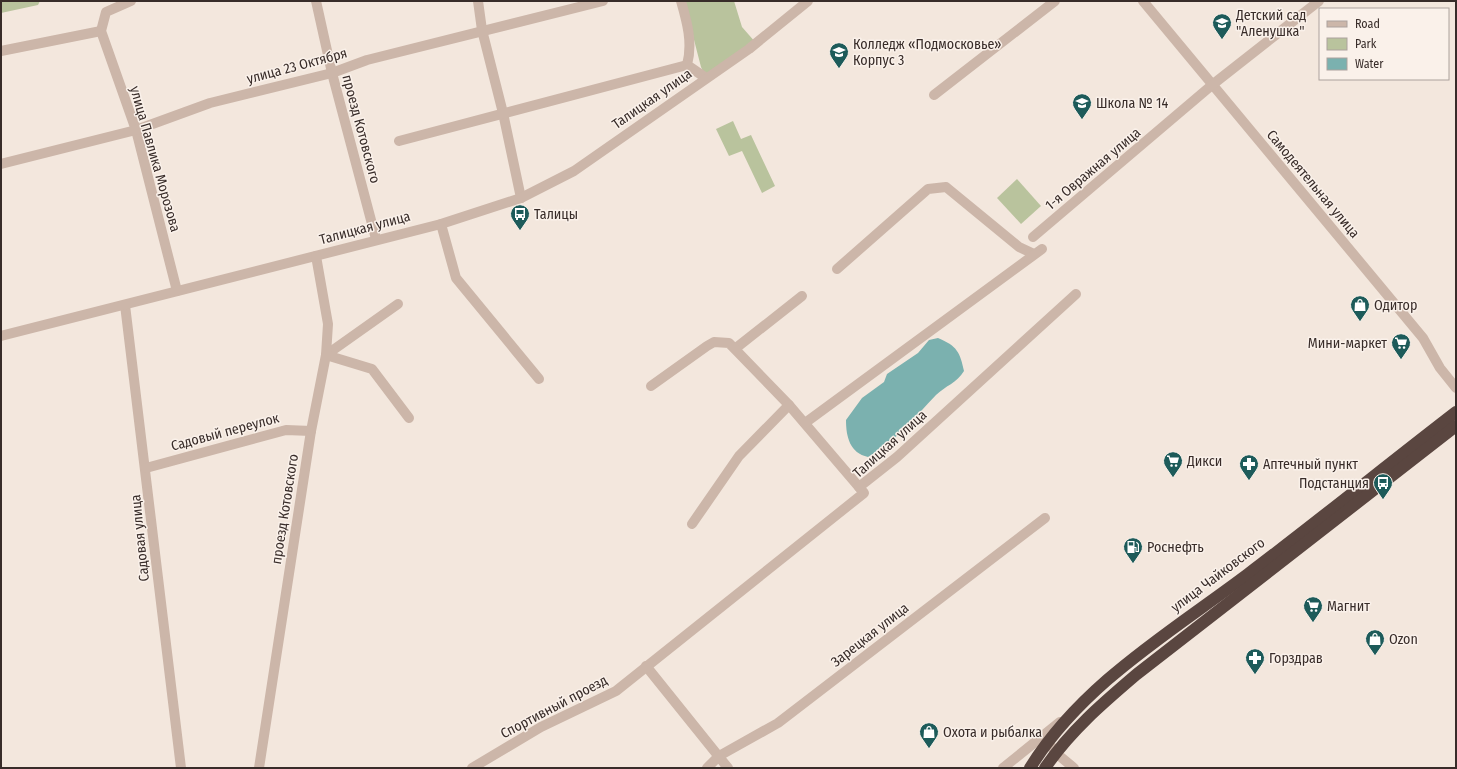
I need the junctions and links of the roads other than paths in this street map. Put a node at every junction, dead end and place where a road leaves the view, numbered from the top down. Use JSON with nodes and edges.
{"nodes":[{"id":1,"x":131,"y":1,"type":"edge"},
{"id":2,"x":316,"y":1,"type":"edge"},
{"id":3,"x":478,"y":1,"type":"edge"},
{"id":4,"x":602,"y":1,"type":"edge"},
{"id":5,"x":681,"y":1,"type":"edge"},
{"id":6,"x":808,"y":1,"type":"edge"},
{"id":7,"x":1055,"y":1,"type":"edge"},
{"id":8,"x":1143,"y":1,"type":"edge"},
{"id":9,"x":1319,"y":1,"type":"edge"},
{"id":10,"x":482,"y":30,"type":"junction"},
{"id":11,"x":101,"y":31,"type":"junction"},
{"id":12,"x":1,"y":51,"type":"edge"},
{"id":13,"x":687,"y":64,"type":"junction"},
{"id":14,"x":332,"y":73,"type":"junction"},
{"id":15,"x":706,"y":78,"type":"junction"},
{"id":16,"x":1212,"y":85,"type":"junction"},
{"id":17,"x":934,"y":96,"type":"dead end"},
{"id":18,"x":503,"y":113,"type":"junction"},
{"id":19,"x":136,"y":130,"type":"junction"},
{"id":20,"x":399,"y":141,"type":"dead end"},
{"id":21,"x":1,"y":164,"type":"edge"},
{"id":22,"x":521,"y":198,"type":"junction"},
{"id":23,"x":440,"y":224,"type":"junction"},
{"id":24,"x":1033,"y":237,"type":"dead end"},
{"id":25,"x":376,"y":239,"type":"junction"},
{"id":26,"x":316,"y":256,"type":"junction"},
{"id":27,"x":837,"y":269,"type":"dead end"},
{"id":28,"x":178,"y":291,"type":"junction"},
{"id":29,"x":1076,"y":294,"type":"dead end"},
{"id":30,"x":802,"y":296,"type":"dead end"},
{"id":31,"x":398,"y":304,"type":"dead end"},
{"id":32,"x":125,"y":305,"type":"junction"},
{"id":33,"x":1,"y":336,"type":"edge"},
{"id":34,"x":736,"y":348,"type":"junction"},
{"id":35,"x":326,"y":355,"type":"junction"},
{"id":36,"x":539,"y":379,"type":"dead end"},
{"id":37,"x":651,"y":386,"type":"dead end"},
{"id":38,"x":1456,"y":388,"type":"edge"},
{"id":39,"x":789,"y":405,"type":"junction"},
{"id":40,"x":1456,"y":412,"type":"edge"},
{"id":41,"x":409,"y":418,"type":"dead end"},
{"id":42,"x":805,"y":423,"type":"junction"},
{"id":43,"x":1456,"y":426,"type":"edge"},
{"id":44,"x":311,"y":431,"type":"junction"},
{"id":45,"x":146,"y":468,"type":"junction"},
{"id":46,"x":859,"y":487,"type":"junction"},
{"id":47,"x":1046,"y":518,"type":"dead end"},
{"id":48,"x":692,"y":524,"type":"dead end"},
{"id":49,"x":646,"y":666,"type":"junction"},
{"id":50,"x":1078,"y":708,"type":"junction"},
{"id":51,"x":1048,"y":742,"type":"junction"},
{"id":52,"x":1056,"y":752,"type":"junction"},
{"id":53,"x":719,"y":756,"type":"junction"},
{"id":54,"x":181,"y":768,"type":"edge"},
{"id":55,"x":259,"y":768,"type":"edge"},
{"id":56,"x":472,"y":768,"type":"edge"},
{"id":57,"x":707,"y":768,"type":"edge"},
{"id":58,"x":728,"y":768,"type":"edge"},
{"id":59,"x":1003,"y":768,"type":"edge"},
{"id":60,"x":1030,"y":768,"type":"edge"},
{"id":61,"x":1045,"y":768,"type":"edge"},
{"id":62,"x":1074,"y":768,"type":"edge"}],
"edges":[{"from":1,"to":11,"type":"street"},
{"from":2,"to":14,"type":"street","name":"проезд Котовского"},
{"from":3,"to":10,"type":"street"},
{"from":4,"to":10,"type":"street","name":"улица 23 Октября"},
{"from":5,"to":13,"type":"street"},
{"from":6,"to":15,"type":"street"},
{"from":7,"to":17,"type":"street"},
{"from":8,"to":16,"type":"street","name":"Самодеятельная улица"},
{"from":9,"to":16,"type":"street","name":"1-я Овражная улица"},
{"from":10,"to":14,"type":"street","name":"улица 23 Октября"},
{"from":10,"to":18,"type":"street"},
{"from":11,"to":12,"type":"street"},
{"from":11,"to":19,"type":"street","name":"улица Павлика Морозова"},
{"from":13,"to":15,"type":"street"},
{"from":13,"to":18,"type":"street"},
{"from":14,"to":19,"type":"street","name":"улица 23 Октября"},
{"from":14,"to":25,"type":"street","name":"проезд Котовского"},
{"from":15,"to":22,"type":"street","name":"Талицкая улица"},
{"from":16,"to":24,"type":"street","name":"1-я Овражная улица"},
{"from":16,"to":38,"type":"street","name":"Самодеятельная улица"},
{"from":18,"to":20,"type":"street"},
{"from":18,"to":22,"type":"street"},
{"from":19,"to":21,"type":"street","name":"улица 23 Октября"},
{"from":19,"to":28,"type":"street","name":"улица Павлика Морозова"},
{"from":22,"to":23,"type":"street","name":"Талицкая улица"},
{"from":23,"to":25,"type":"street","name":"Талицкая улица"},
{"from":23,"to":36,"type":"street"},
{"from":25,"to":26,"type":"street","name":"Талицкая улица"},
{"from":26,"to":28,"type":"street","name":"Талицкая улица"},
{"from":26,"to":35,"type":"street","name":"проезд Котовского"},
{"from":27,"to":42,"type":"street"},
{"from":28,"to":32,"type":"street","name":"Талицкая улица"},
{"from":29,"to":46,"type":"street","name":"Талицкая улица"},
{"from":30,"to":34,"type":"street"},
{"from":31,"to":35,"type":"street"},
{"from":32,"to":33,"type":"street","name":"Талицкая улица"},
{"from":32,"to":45,"type":"street","name":"Садовая улица"},
{"from":34,"to":37,"type":"street"},
{"from":34,"to":39,"type":"street"},
{"from":35,"to":41,"type":"street"},
{"from":35,"to":44,"type":"street","name":"проезд Котовского"},
{"from":39,"to":42,"type":"street"},
{"from":39,"to":48,"type":"street"},
{"from":40,"to":50,"type":"highway","name":"улица Чайковского"},
{"from":42,"to":46,"type":"street"},
{"from":43,"to":52,"type":"highway","name":"улица Чайковского"},
{"from":44,"to":45,"type":"street","name":"Садовый переулок"},
{"from":44,"to":55,"type":"street","name":"проезд Котовского"},
{"from":45,"to":54,"type":"street","name":"Садовая улица"},
{"from":46,"to":49,"type":"street","name":"Талицкая улица"},
{"from":47,"to":53,"type":"street","name":"Зарецкая улица"},
{"from":49,"to":53,"type":"street"},
{"from":49,"to":56,"type":"street","name":"Спортивный проезд"},
{"from":50,"to":51,"type":"highway"},
{"from":50,"to":59,"type":"street","name":"улица Чайковского"},
{"from":51,"to":52,"type":"street"},
{"from":51,"to":60,"type":"highway"},
{"from":52,"to":61,"type":"highway","name":"улица Чайковского"},
{"from":52,"to":62,"type":"street"},
{"from":53,"to":57,"type":"street","name":"Зарецкая улица"},
{"from":53,"to":58,"type":"street"}]}
